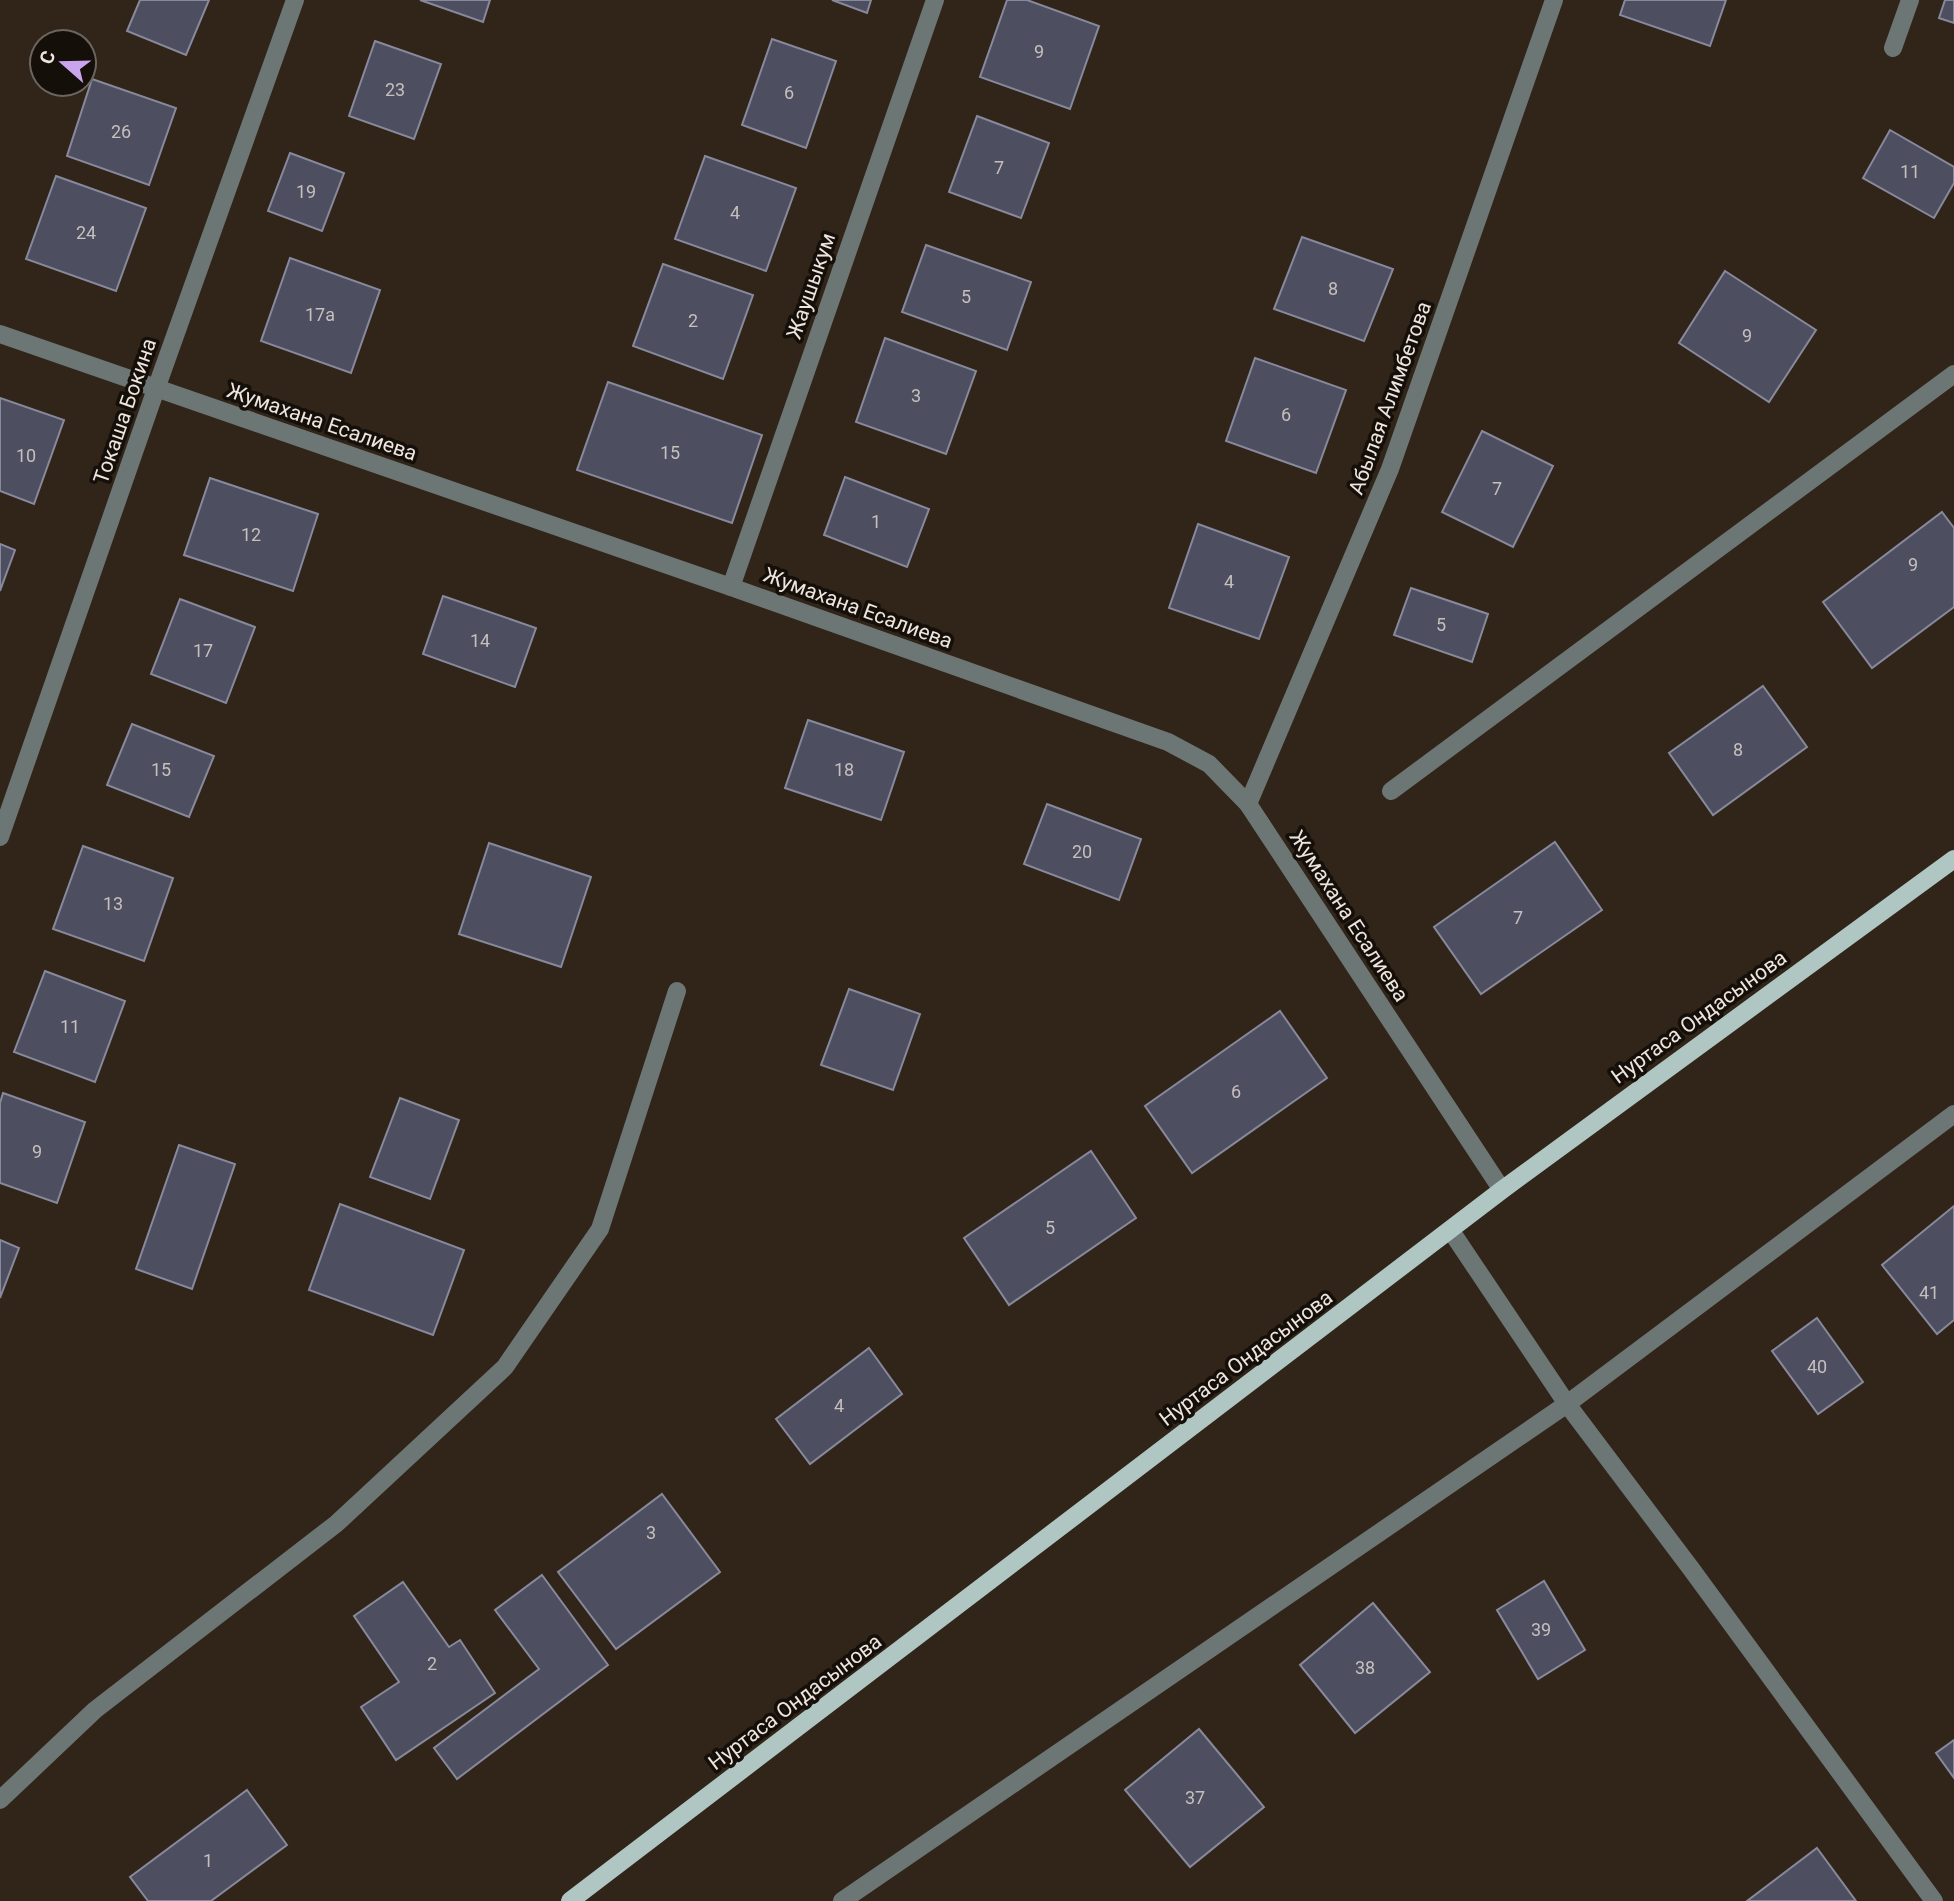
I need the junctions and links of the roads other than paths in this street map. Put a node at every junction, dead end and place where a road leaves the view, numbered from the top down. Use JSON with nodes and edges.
{"nodes":[{"id":1,"x":295,"y":0,"type":"edge"},
{"id":2,"x":935,"y":0,"type":"edge"},
{"id":3,"x":1554,"y":0,"type":"edge"},
{"id":4,"x":1910,"y":0,"type":"edge"},
{"id":5,"x":1894,"y":48,"type":"dead end"},
{"id":6,"x":0,"y":334,"type":"edge"},
{"id":7,"x":1954,"y":374,"type":"edge"},
{"id":8,"x":156,"y":389,"type":"junction"},
{"id":9,"x":730,"y":587,"type":"junction"},
{"id":10,"x":1391,"y":791,"type":"dead end"},
{"id":11,"x":1248,"y":804,"type":"junction"},
{"id":12,"x":0,"y":837,"type":"edge"},
{"id":13,"x":1954,"y":859,"type":"edge"},
{"id":14,"x":677,"y":991,"type":"dead end"},
{"id":15,"x":1954,"y":1114,"type":"edge"},
{"id":16,"x":1502,"y":1190,"type":"junction"},
{"id":17,"x":1451,"y":1231,"type":"junction"},
{"id":18,"x":1567,"y":1404,"type":"junction"},
{"id":19,"x":0,"y":1800,"type":"edge"},
{"id":20,"x":570,"y":1901,"type":"edge"},
{"id":21,"x":842,"y":1901,"type":"edge"},
{"id":22,"x":1934,"y":1901,"type":"edge"}],
"edges":[{"from":1,"to":8,"type":"street","name":"Токаша Бокина"},
{"from":2,"to":9,"type":"street","name":"Жаушыкум"},
{"from":3,"to":11,"type":"street","name":"Абылая Алимбетова"},
{"from":4,"to":5,"type":"street"},
{"from":6,"to":8,"type":"street","name":"Жумахана Есалиева"},
{"from":7,"to":10,"type":"street"},
{"from":8,"to":9,"type":"street","name":"Жумахана Есалиева"},
{"from":8,"to":12,"type":"street","name":"Токаша Бокина"},
{"from":9,"to":11,"type":"street","name":"Жумахана Есалиева"},
{"from":11,"to":16,"type":"street","name":"Жумахана Есалиева"},
{"from":13,"to":16,"type":"main road","name":"Нуртаса Ондасынова"},
{"from":14,"to":19,"type":"street"},
{"from":15,"to":18,"type":"street"},
{"from":16,"to":17,"type":"main road","name":"Нуртаса Ондасынова"},
{"from":17,"to":18,"type":"street"},
{"from":17,"to":20,"type":"main road","name":"Нуртаса Ондасынова"},
{"from":18,"to":21,"type":"street"},
{"from":18,"to":22,"type":"street"}]}
